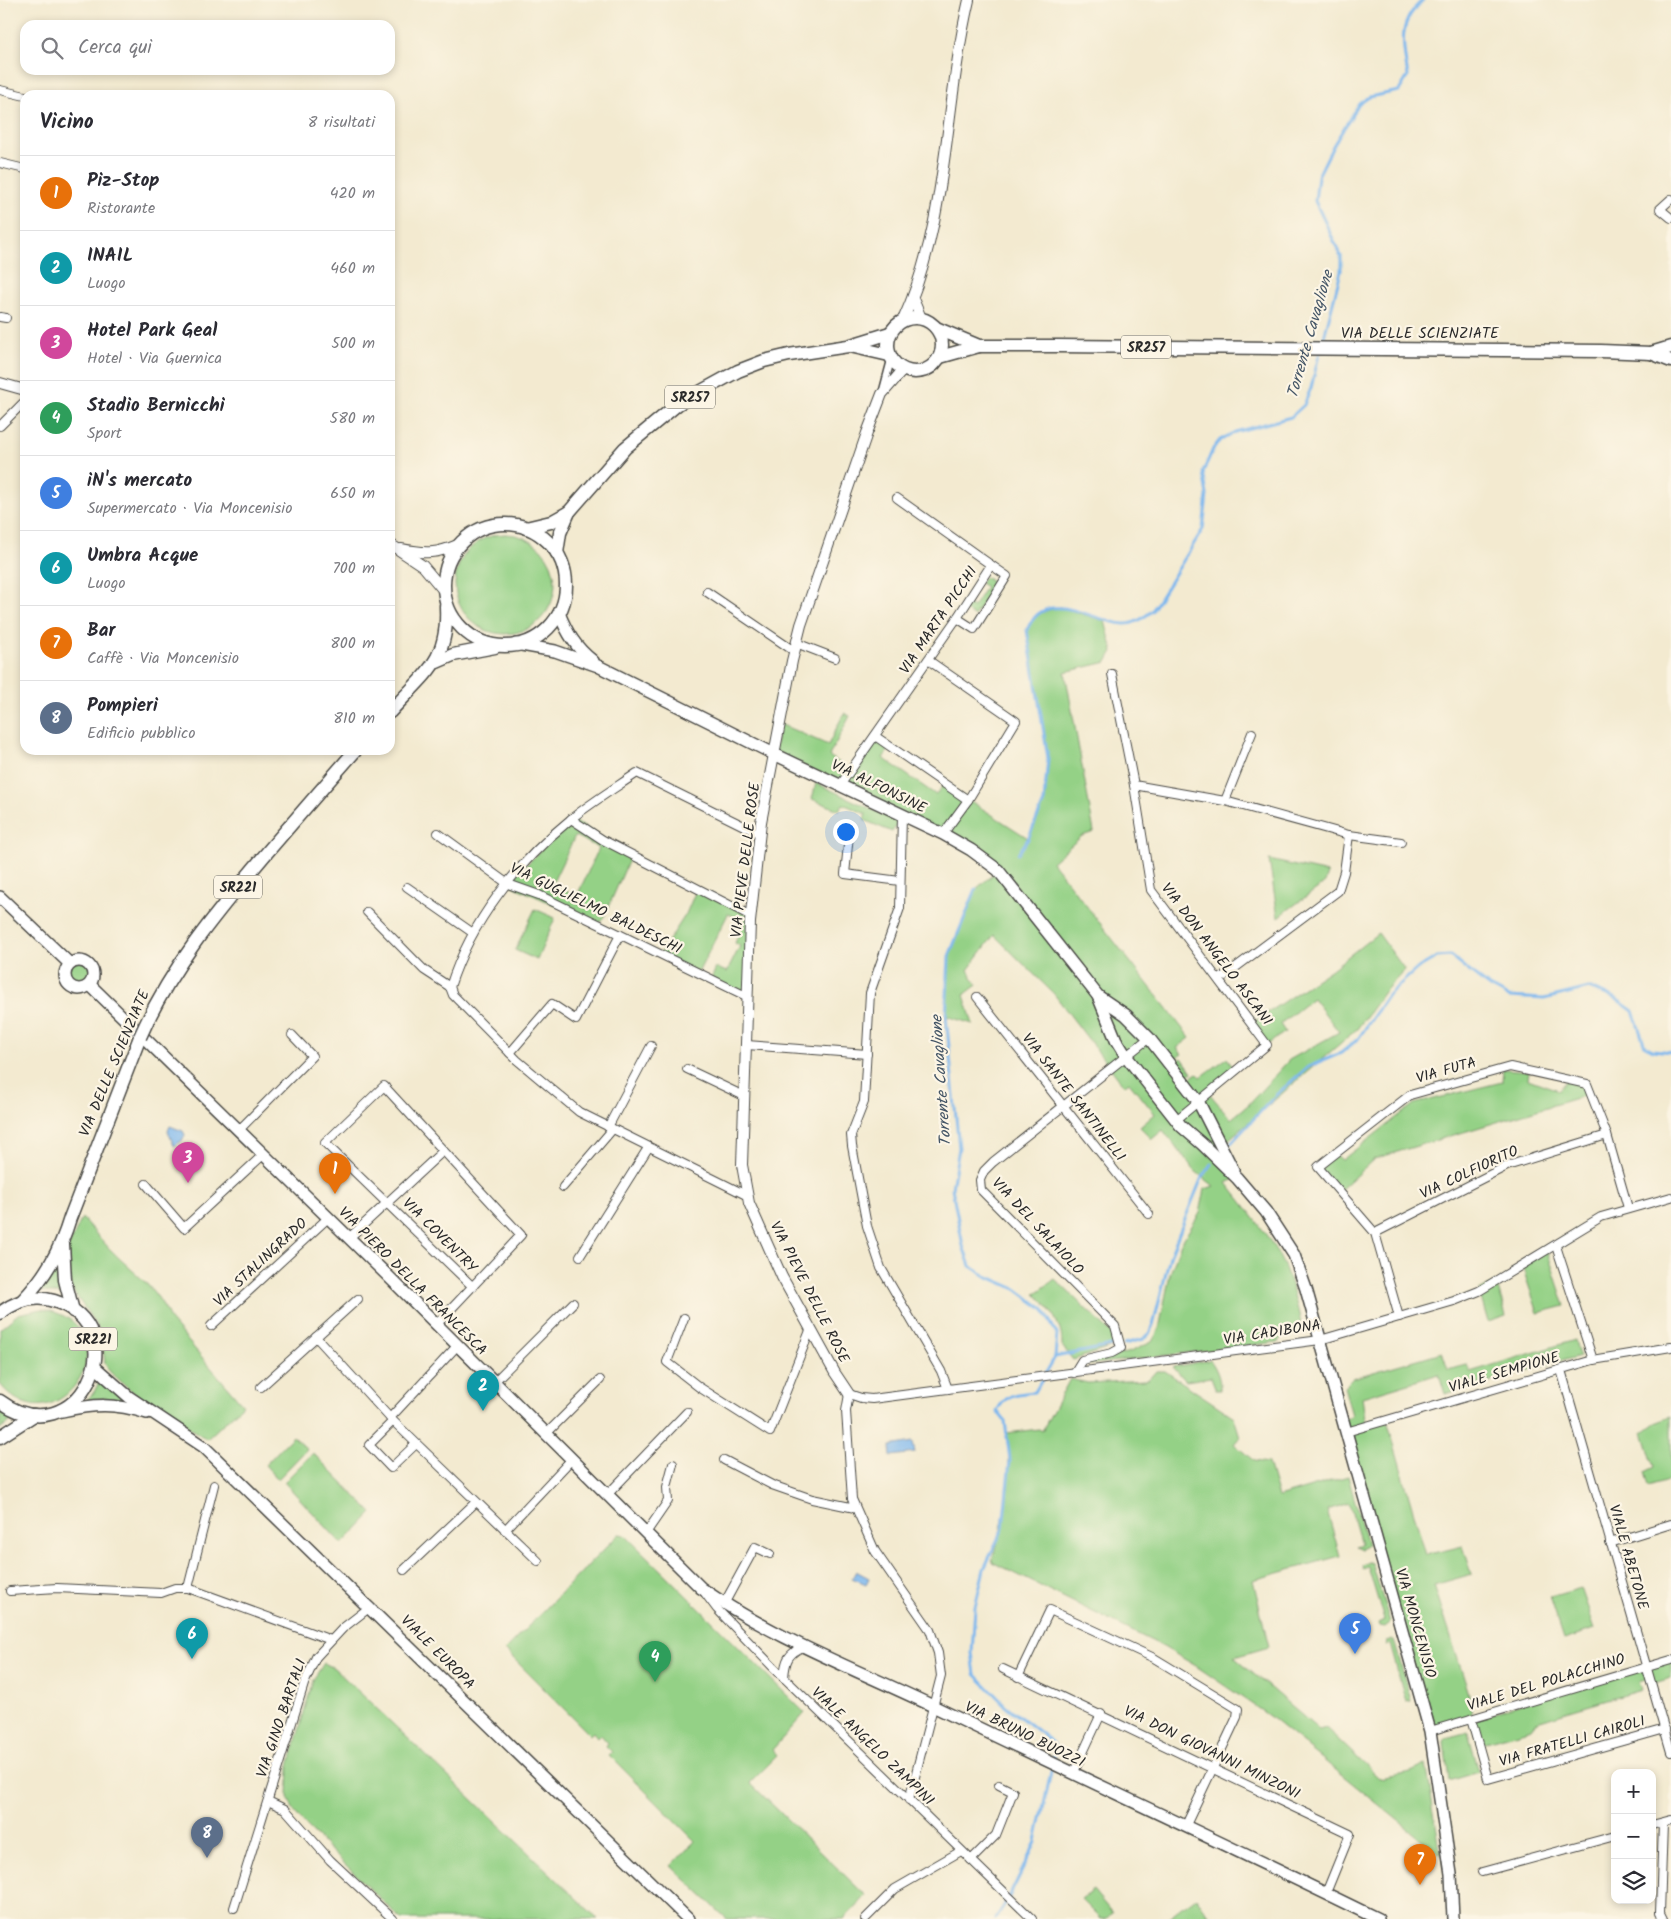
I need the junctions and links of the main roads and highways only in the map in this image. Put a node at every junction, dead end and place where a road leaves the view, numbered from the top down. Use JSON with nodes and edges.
{"nodes":[{"id":1,"x":936,"y":328,"type":"junction"},
{"id":2,"x":890,"y":333,"type":"junction"},
{"id":3,"x":848,"y":346,"type":"junction"},
{"id":4,"x":978,"y":346,"type":"junction"},
{"id":5,"x":1671,"y":347,"type":"edge"},
{"id":6,"x":1651,"y":353,"type":"junction"},
{"id":7,"x":890,"y":357,"type":"junction"},
{"id":8,"x":940,"y":357,"type":"junction"},
{"id":9,"x":1671,"y":361,"type":"edge"},
{"id":10,"x":569,"y":512,"type":"junction"},
{"id":11,"x":526,"y":528,"type":"junction"},
{"id":12,"x":557,"y":553,"type":"junction"},
{"id":13,"x":445,"y":596,"type":"junction"},
{"id":14,"x":559,"y":613,"type":"junction"},
{"id":15,"x":516,"y":644,"type":"junction"},
{"id":16,"x":502,"y":645,"type":"junction"},
{"id":17,"x":437,"y":662,"type":"junction"},
{"id":18,"x":598,"y":666,"type":"junction"},
{"id":19,"x":395,"y":707,"type":"edge"},
{"id":20,"x":352,"y":755,"type":"edge"},
{"id":21,"x":0,"y":897,"type":"edge"},
{"id":22,"x":70,"y":964,"type":"junction"},
{"id":23,"x":90,"y":985,"type":"junction"},
{"id":24,"x":1098,"y":996,"type":"junction"},
{"id":25,"x":1237,"y":1178,"type":"junction"},
{"id":26,"x":63,"y":1241,"type":"junction"},
{"id":27,"x":22,"y":1301,"type":"junction"},
{"id":28,"x":73,"y":1311,"type":"junction"},
{"id":29,"x":0,"y":1313,"type":"edge"},
{"id":30,"x":1320,"y":1340,"type":"joint"},
{"id":31,"x":95,"y":1367,"type":"junction"},
{"id":32,"x":0,"y":1402,"type":"edge"},
{"id":33,"x":60,"y":1411,"type":"junction"},
{"id":34,"x":34,"y":1415,"type":"junction"},
{"id":35,"x":160,"y":1417,"type":"junction"},
{"id":36,"x":0,"y":1437,"type":"edge"},
{"id":37,"x":670,"y":1558,"type":"joint"},
{"id":38,"x":688,"y":1919,"type":"edge"},
{"id":39,"x":1378,"y":1919,"type":"edge"},
{"id":40,"x":1453,"y":1919,"type":"edge"}],
"edges":[{"from":1,"to":2,"type":"main road","number":"SR257"},
{"from":1,"to":4,"type":"main road","name":"VIA DELLE SCIENZIATE","number":"SR257"},
{"from":1,"to":8,"type":"main road"},
{"from":2,"to":3,"type":"main road","number":"SR257"},
{"from":2,"to":7,"type":"main road"},
{"from":3,"to":7,"type":"main road","number":"SR257"},
{"from":3,"to":10,"type":"main road","number":"SR257"},
{"from":4,"to":6,"type":"main road","name":"VIA DELLE SCIENZIATE","number":"SR257"},
{"from":4,"to":8,"type":"main road","name":"VIA DELLE SCIENZIATE","number":"SR257"},
{"from":5,"to":6,"type":"main road","name":"VIA DELLE SCIENZIATE","number":"SR257"},
{"from":6,"to":9,"type":"main road","name":"VIA DELLE SCIENZIATE","number":"SR257"},
{"from":7,"to":8,"type":"main road","number":"SR257"},
{"from":10,"to":11,"type":"main road","number":"SR257"},
{"from":10,"to":12,"type":"main road","number":"SR257"},
{"from":11,"to":12,"type":"main road"},
{"from":11,"to":13,"type":"main road"},
{"from":12,"to":14,"type":"main road"},
{"from":13,"to":16,"type":"main road"},
{"from":13,"to":17,"type":"main road"},
{"from":14,"to":15,"type":"main road"},
{"from":14,"to":18,"type":"main road","name":"VIA ALFONSINE"},
{"from":15,"to":16,"type":"main road"},
{"from":15,"to":18,"type":"main road","name":"VIA ALFONSINE"},
{"from":16,"to":17,"type":"main road"},
{"from":17,"to":19,"type":"main road"},
{"from":18,"to":24,"type":"main road","name":"VIA ALFONSINE"},
{"from":20,"to":26,"type":"main road","name":"VIA DELLE SCIENZIATE","number":"SR221","bridge":true},
{"from":21,"to":22,"type":"main road"},
{"from":22,"to":23,"type":"main road"},
{"from":22,"to":23,"type":"main road"},
{"from":23,"to":37,"type":"main road","name":"VIA PIERO DELLA FRANCESCA"},
{"from":24,"to":25,"type":"main road","name":"VIA ALFONSINE"},
{"from":24,"to":25,"type":"main road","name":"VIA ALFONSINE"},
{"from":25,"to":30,"type":"main road","name":"VIA ALFONSINE"},
{"from":26,"to":27,"type":"main road","name":"VIA DELLE SCIENZIATE","number":"SR221"},
{"from":26,"to":28,"type":"main road","name":"VIA DELLE SCIENZIATE","number":"SR221"},
{"from":27,"to":28,"type":"main road","number":"SR221"},
{"from":27,"to":29,"type":"main road","number":"SR221"},
{"from":28,"to":31,"type":"main road","number":"SR221"},
{"from":30,"to":40,"type":"main road","name":"VIA MONCENISIO"},
{"from":31,"to":33,"type":"main road","number":"SR221"},
{"from":31,"to":35,"type":"main road","name":"VIALE EUROPA"},
{"from":32,"to":34,"type":"main road","number":"SR221"},
{"from":33,"to":34,"type":"main road","number":"SR221"},
{"from":33,"to":35,"type":"main road","name":"VIALE EUROPA"},
{"from":34,"to":36,"type":"main road","number":"SR221"},
{"from":35,"to":38,"type":"main road","name":"VIALE EUROPA"},
{"from":37,"to":39,"type":"main road","name":"VIA BRUNO BUOZZI"}]}
